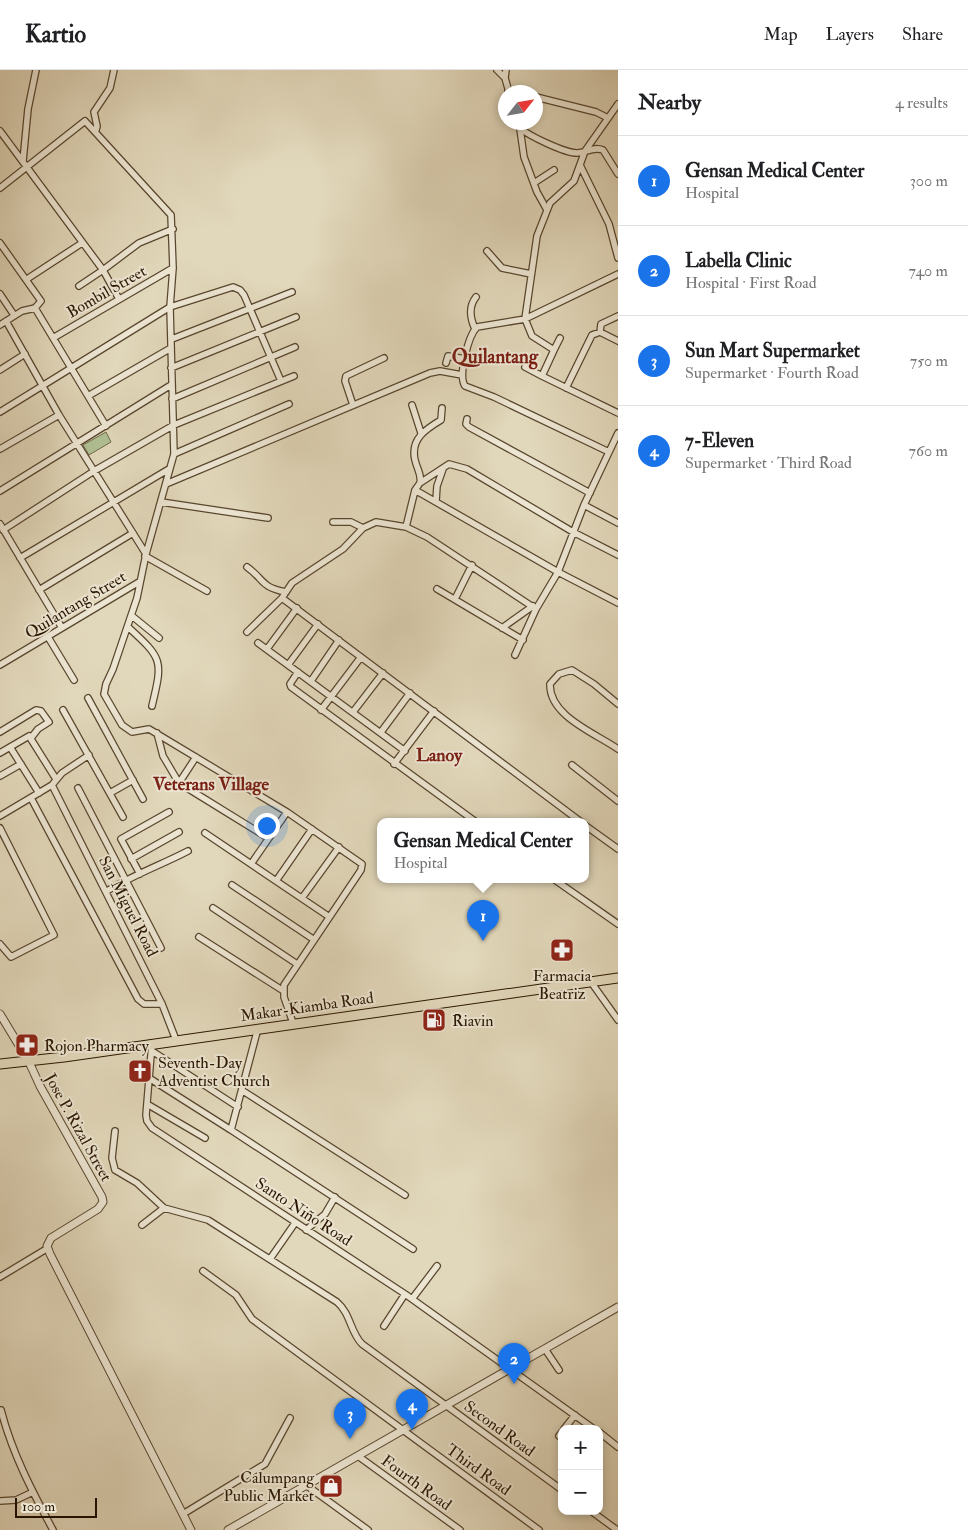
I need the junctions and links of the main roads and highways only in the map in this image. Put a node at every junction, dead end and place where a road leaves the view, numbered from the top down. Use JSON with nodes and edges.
{"nodes":[{"id":1,"x":618,"y":978,"type":"edge"},
{"id":2,"x":0,"y":1064,"type":"edge"}],
"edges":[{"from":1,"to":2,"type":"main road","name":"Makar-Kiamba Road"}]}
